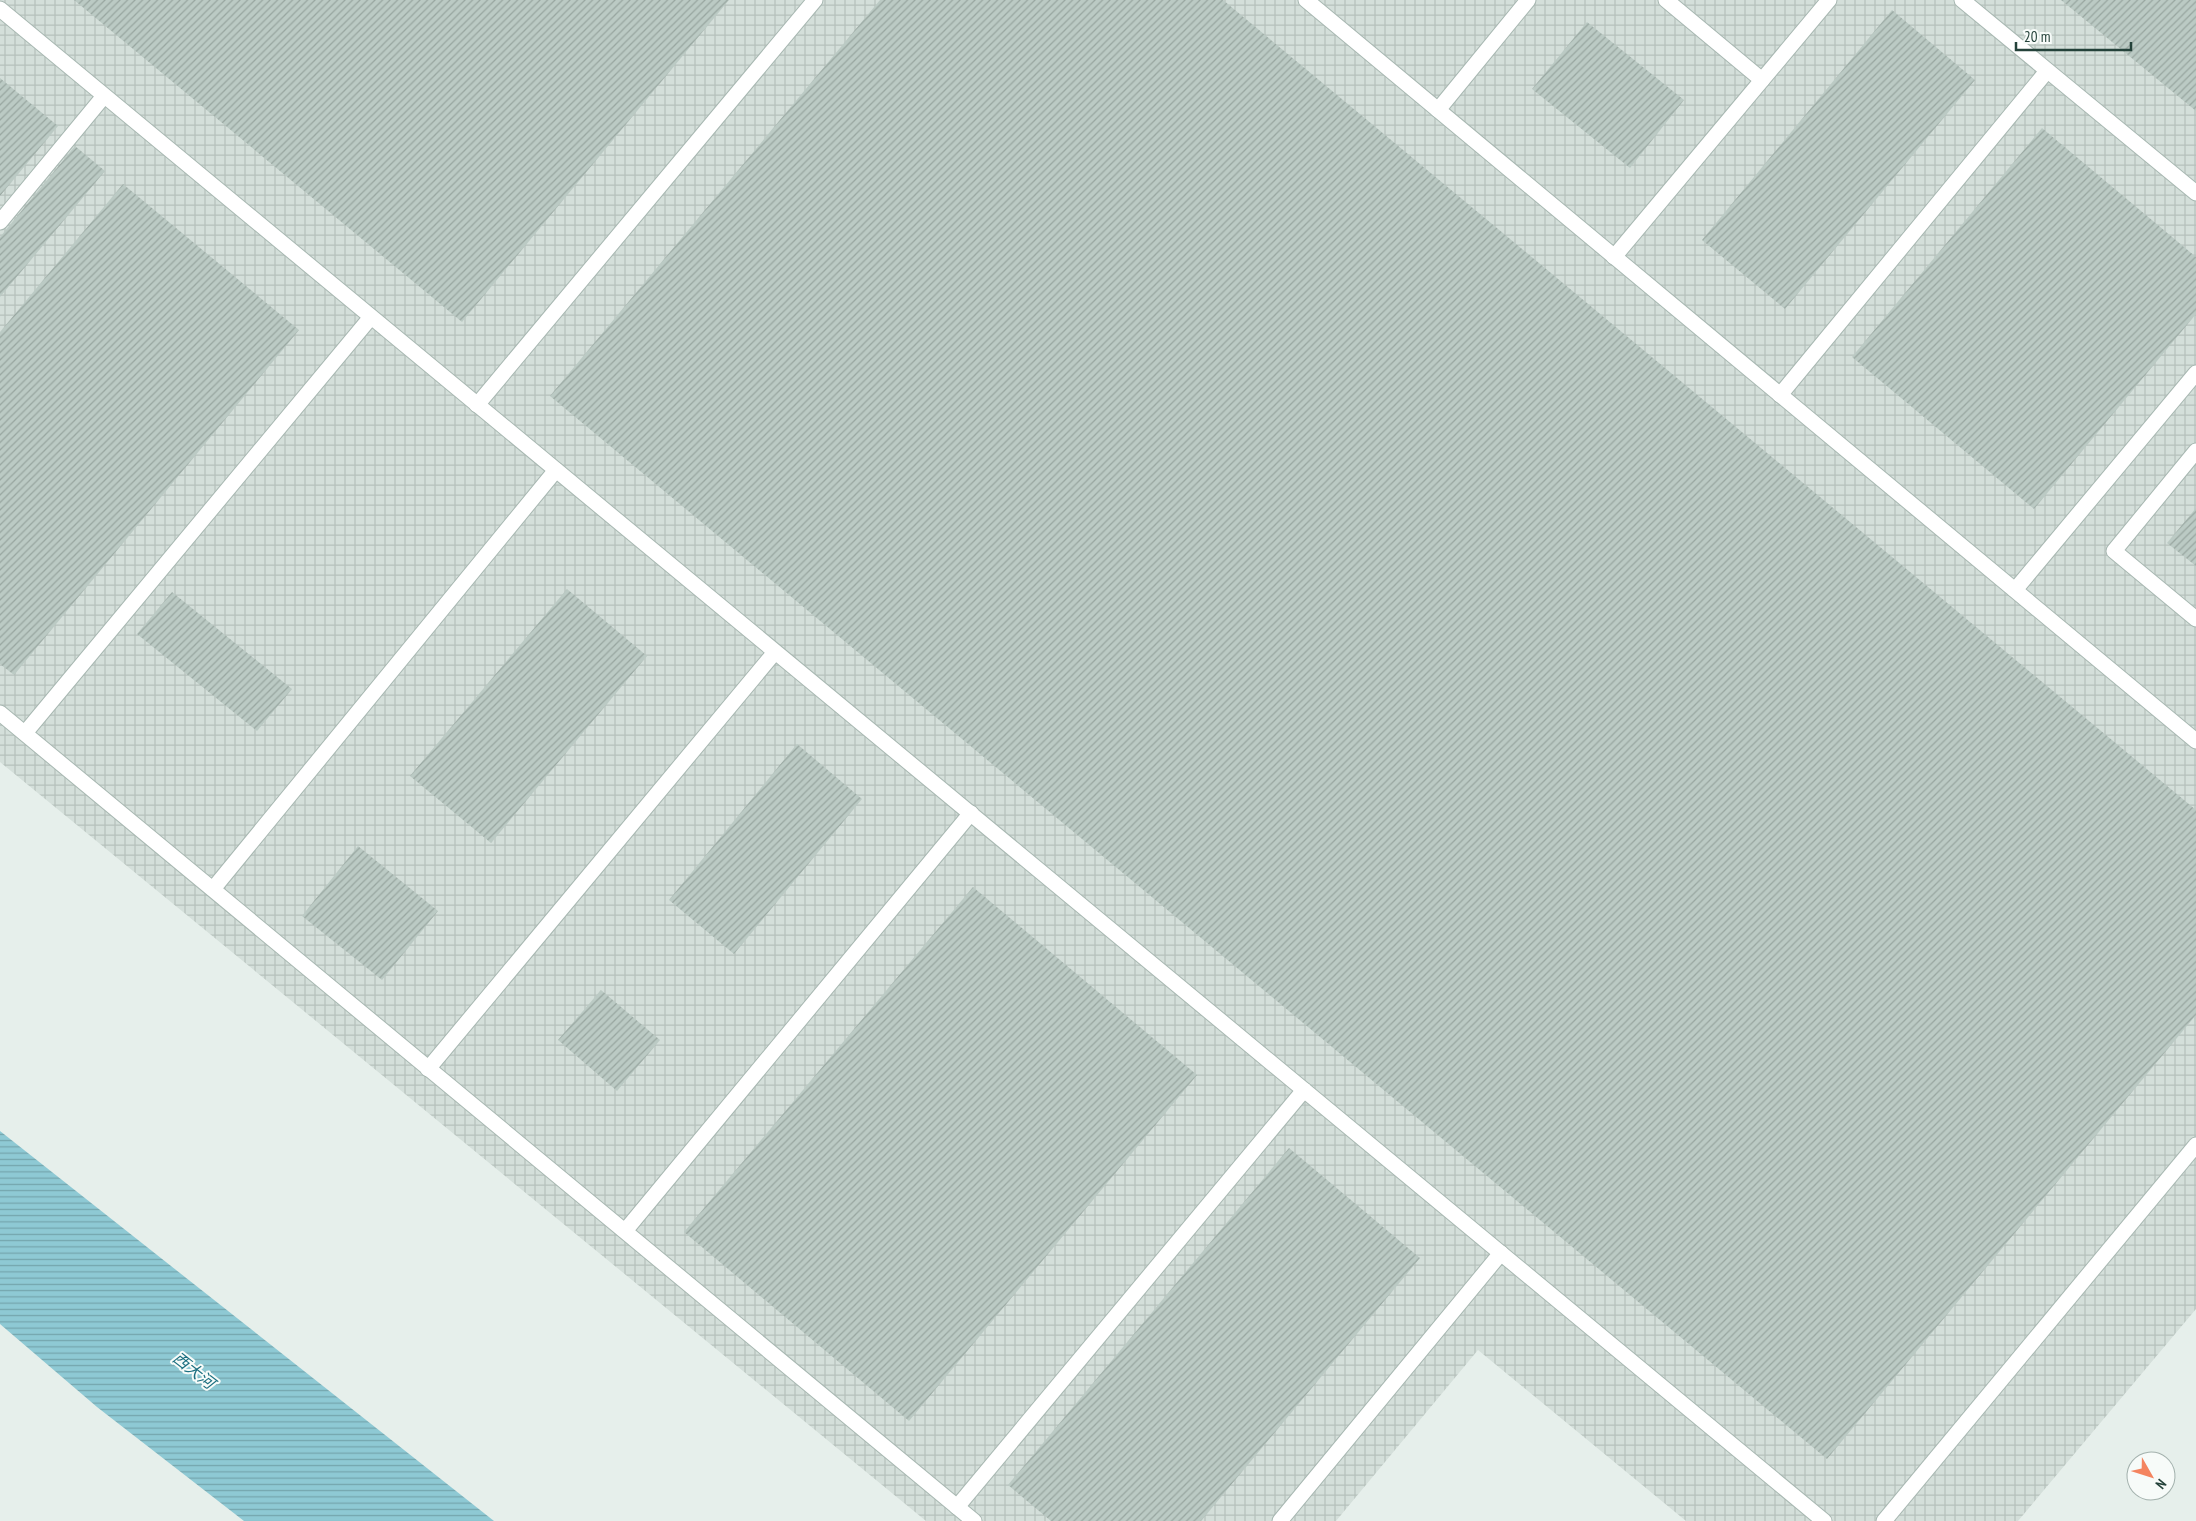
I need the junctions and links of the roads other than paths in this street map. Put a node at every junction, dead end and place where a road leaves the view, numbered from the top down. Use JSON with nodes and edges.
{"nodes":[{"id":1,"x":815,"y":0,"type":"edge"},
{"id":2,"x":1306,"y":0,"type":"edge"},
{"id":3,"x":1528,"y":0,"type":"edge"},
{"id":4,"x":1666,"y":0,"type":"edge"},
{"id":5,"x":1829,"y":0,"type":"edge"},
{"id":6,"x":1962,"y":0,"type":"edge"},
{"id":7,"x":0,"y":9,"type":"edge"},
{"id":8,"x":2047,"y":71,"type":"junction"},
{"id":9,"x":1762,"y":80,"type":"junction"},
{"id":10,"x":104,"y":96,"type":"junction"},
{"id":11,"x":1438,"y":110,"type":"junction"},
{"id":12,"x":2196,"y":193,"type":"edge"},
{"id":13,"x":0,"y":222,"type":"edge"},
{"id":14,"x":1614,"y":257,"type":"junction"},
{"id":15,"x":371,"y":317,"type":"junction"},
{"id":16,"x":2196,"y":373,"type":"edge"},
{"id":17,"x":1780,"y":396,"type":"junction"},
{"id":18,"x":477,"y":405,"type":"junction"},
{"id":19,"x":2196,"y":451,"type":"edge"},
{"id":20,"x":556,"y":470,"type":"junction"},
{"id":21,"x":2015,"y":590,"type":"junction"},
{"id":22,"x":2196,"y":619,"type":"edge"},
{"id":23,"x":775,"y":652,"type":"junction"},
{"id":24,"x":0,"y":713,"type":"edge"},
{"id":25,"x":25,"y":734,"type":"junction"},
{"id":26,"x":2196,"y":741,"type":"edge"},
{"id":27,"x":971,"y":813,"type":"junction"},
{"id":28,"x":213,"y":889,"type":"junction"},
{"id":29,"x":428,"y":1068,"type":"junction"},
{"id":30,"x":1304,"y":1090,"type":"junction"},
{"id":31,"x":2196,"y":1145,"type":"edge"},
{"id":32,"x":624,"y":1231,"type":"junction"},
{"id":33,"x":1501,"y":1253,"type":"junction"},
{"id":34,"x":957,"y":1507,"type":"junction"},
{"id":35,"x":974,"y":1521,"type":"edge"},
{"id":36,"x":1280,"y":1521,"type":"edge"},
{"id":37,"x":1824,"y":1521,"type":"edge"},
{"id":38,"x":1884,"y":1521,"type":"edge"}],
"edges":[{"from":1,"to":18,"type":"lane"},
{"from":2,"to":11,"type":"lane"},
{"from":3,"to":11,"type":"lane"},
{"from":4,"to":9,"type":"lane"},
{"from":5,"to":9,"type":"lane"},
{"from":6,"to":8,"type":"lane"},
{"from":7,"to":10,"type":"lane"},
{"from":8,"to":12,"type":"lane"},
{"from":8,"to":17,"type":"lane"},
{"from":9,"to":14,"type":"lane"},
{"from":10,"to":13,"type":"lane"},
{"from":10,"to":15,"type":"lane"},
{"from":11,"to":14,"type":"lane"},
{"from":14,"to":17,"type":"lane"},
{"from":15,"to":18,"type":"lane"},
{"from":15,"to":25,"type":"lane"},
{"from":16,"to":21,"type":"lane"},
{"from":17,"to":21,"type":"lane"},
{"from":18,"to":20,"type":"lane"},
{"from":19,"to":22,"type":"lane"},
{"from":20,"to":23,"type":"lane"},
{"from":20,"to":28,"type":"lane"},
{"from":21,"to":26,"type":"lane"},
{"from":23,"to":27,"type":"lane"},
{"from":23,"to":29,"type":"lane"},
{"from":24,"to":25,"type":"lane"},
{"from":25,"to":28,"type":"lane"},
{"from":27,"to":30,"type":"lane"},
{"from":27,"to":32,"type":"lane"},
{"from":28,"to":29,"type":"lane"},
{"from":29,"to":32,"type":"lane"},
{"from":30,"to":33,"type":"lane"},
{"from":30,"to":34,"type":"lane"},
{"from":31,"to":38,"type":"lane"},
{"from":32,"to":34,"type":"lane"},
{"from":33,"to":36,"type":"lane"},
{"from":33,"to":37,"type":"lane"},
{"from":34,"to":35,"type":"lane"}]}
